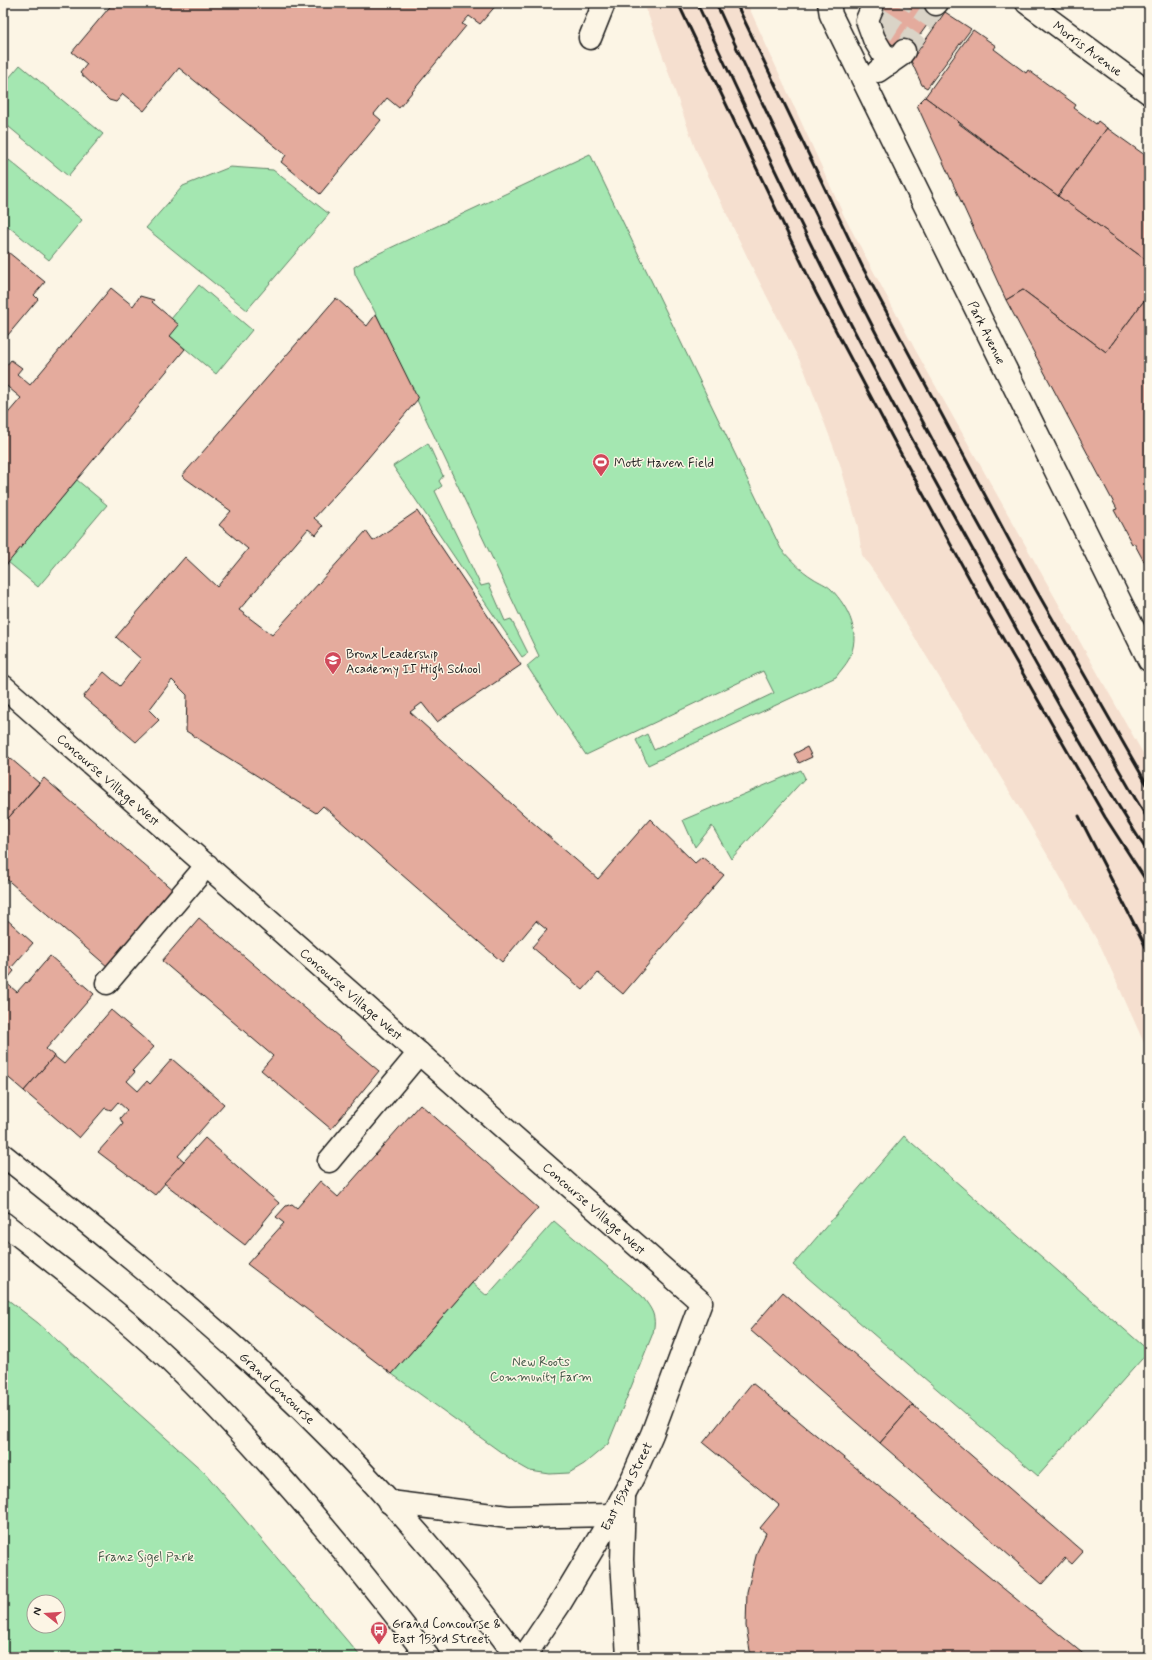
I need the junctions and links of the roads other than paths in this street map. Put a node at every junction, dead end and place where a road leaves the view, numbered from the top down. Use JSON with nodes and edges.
{"nodes":[{"id":1,"x":604,"y":3,"type":"edge"},
{"id":2,"x":829,"y":3,"type":"edge"},
{"id":3,"x":1027,"y":3,"type":"edge"},
{"id":4,"x":872,"y":8,"type":"dead end"},
{"id":5,"x":878,"y":36,"type":"junction"},
{"id":6,"x":590,"y":38,"type":"dead end"},
{"id":7,"x":850,"y":54,"type":"junction"},
{"id":8,"x":863,"y":81,"type":"junction"},
{"id":9,"x":1149,"y":93,"type":"edge"},
{"id":10,"x":1149,"y":660,"type":"edge"},
{"id":11,"x":3,"y":686,"type":"edge"},
{"id":12,"x":207,"y":865,"type":"junction"},
{"id":13,"x":106,"y":983,"type":"dead end"},
{"id":14,"x":419,"y":1052,"type":"junction"},
{"id":15,"x":3,"y":1155,"type":"edge"},
{"id":16,"x":329,"y":1161,"type":"dead end"},
{"id":17,"x":3,"y":1223,"type":"edge"},
{"id":18,"x":701,"y":1302,"type":"joint"},
{"id":19,"x":625,"y":1493,"type":"junction"},
{"id":20,"x":389,"y":1502,"type":"junction"},
{"id":21,"x":613,"y":1514,"type":"junction"},
{"id":22,"x":428,"y":1657,"type":"edge"},
{"id":23,"x":516,"y":1657,"type":"edge"},
{"id":24,"x":524,"y":1657,"type":"edge"},
{"id":25,"x":628,"y":1657,"type":"edge"}],
"edges":[{"from":1,"to":6,"type":"street"},
{"from":2,"to":7,"type":"street","name":"Park Avenue"},
{"from":3,"to":9,"type":"street","name":"Morris Avenue"},
{"from":4,"to":5,"type":"street"},
{"from":5,"to":7,"type":"street"},
{"from":5,"to":8,"type":"street"},
{"from":7,"to":8,"type":"street","name":"Park Avenue"},
{"from":8,"to":10,"type":"street","name":"Park Avenue"},
{"from":11,"to":12,"type":"street","name":"Concourse Village West"},
{"from":12,"to":13,"type":"street"},
{"from":12,"to":14,"type":"street","name":"Concourse Village West"},
{"from":14,"to":16,"type":"street"},
{"from":14,"to":18,"type":"street","name":"Concourse Village West"},
{"from":15,"to":20,"type":"street","name":"Grand Concourse"},
{"from":17,"to":22,"type":"street"},
{"from":18,"to":19,"type":"street","name":"East 153rd Street"},
{"from":19,"to":21,"type":"street","name":"East 153rd Street"},
{"from":19,"to":25,"type":"street"},
{"from":20,"to":21,"type":"street"},
{"from":20,"to":23,"type":"street","name":"Grand Concourse"},
{"from":21,"to":24,"type":"street","name":"East 153rd Street"}]}
